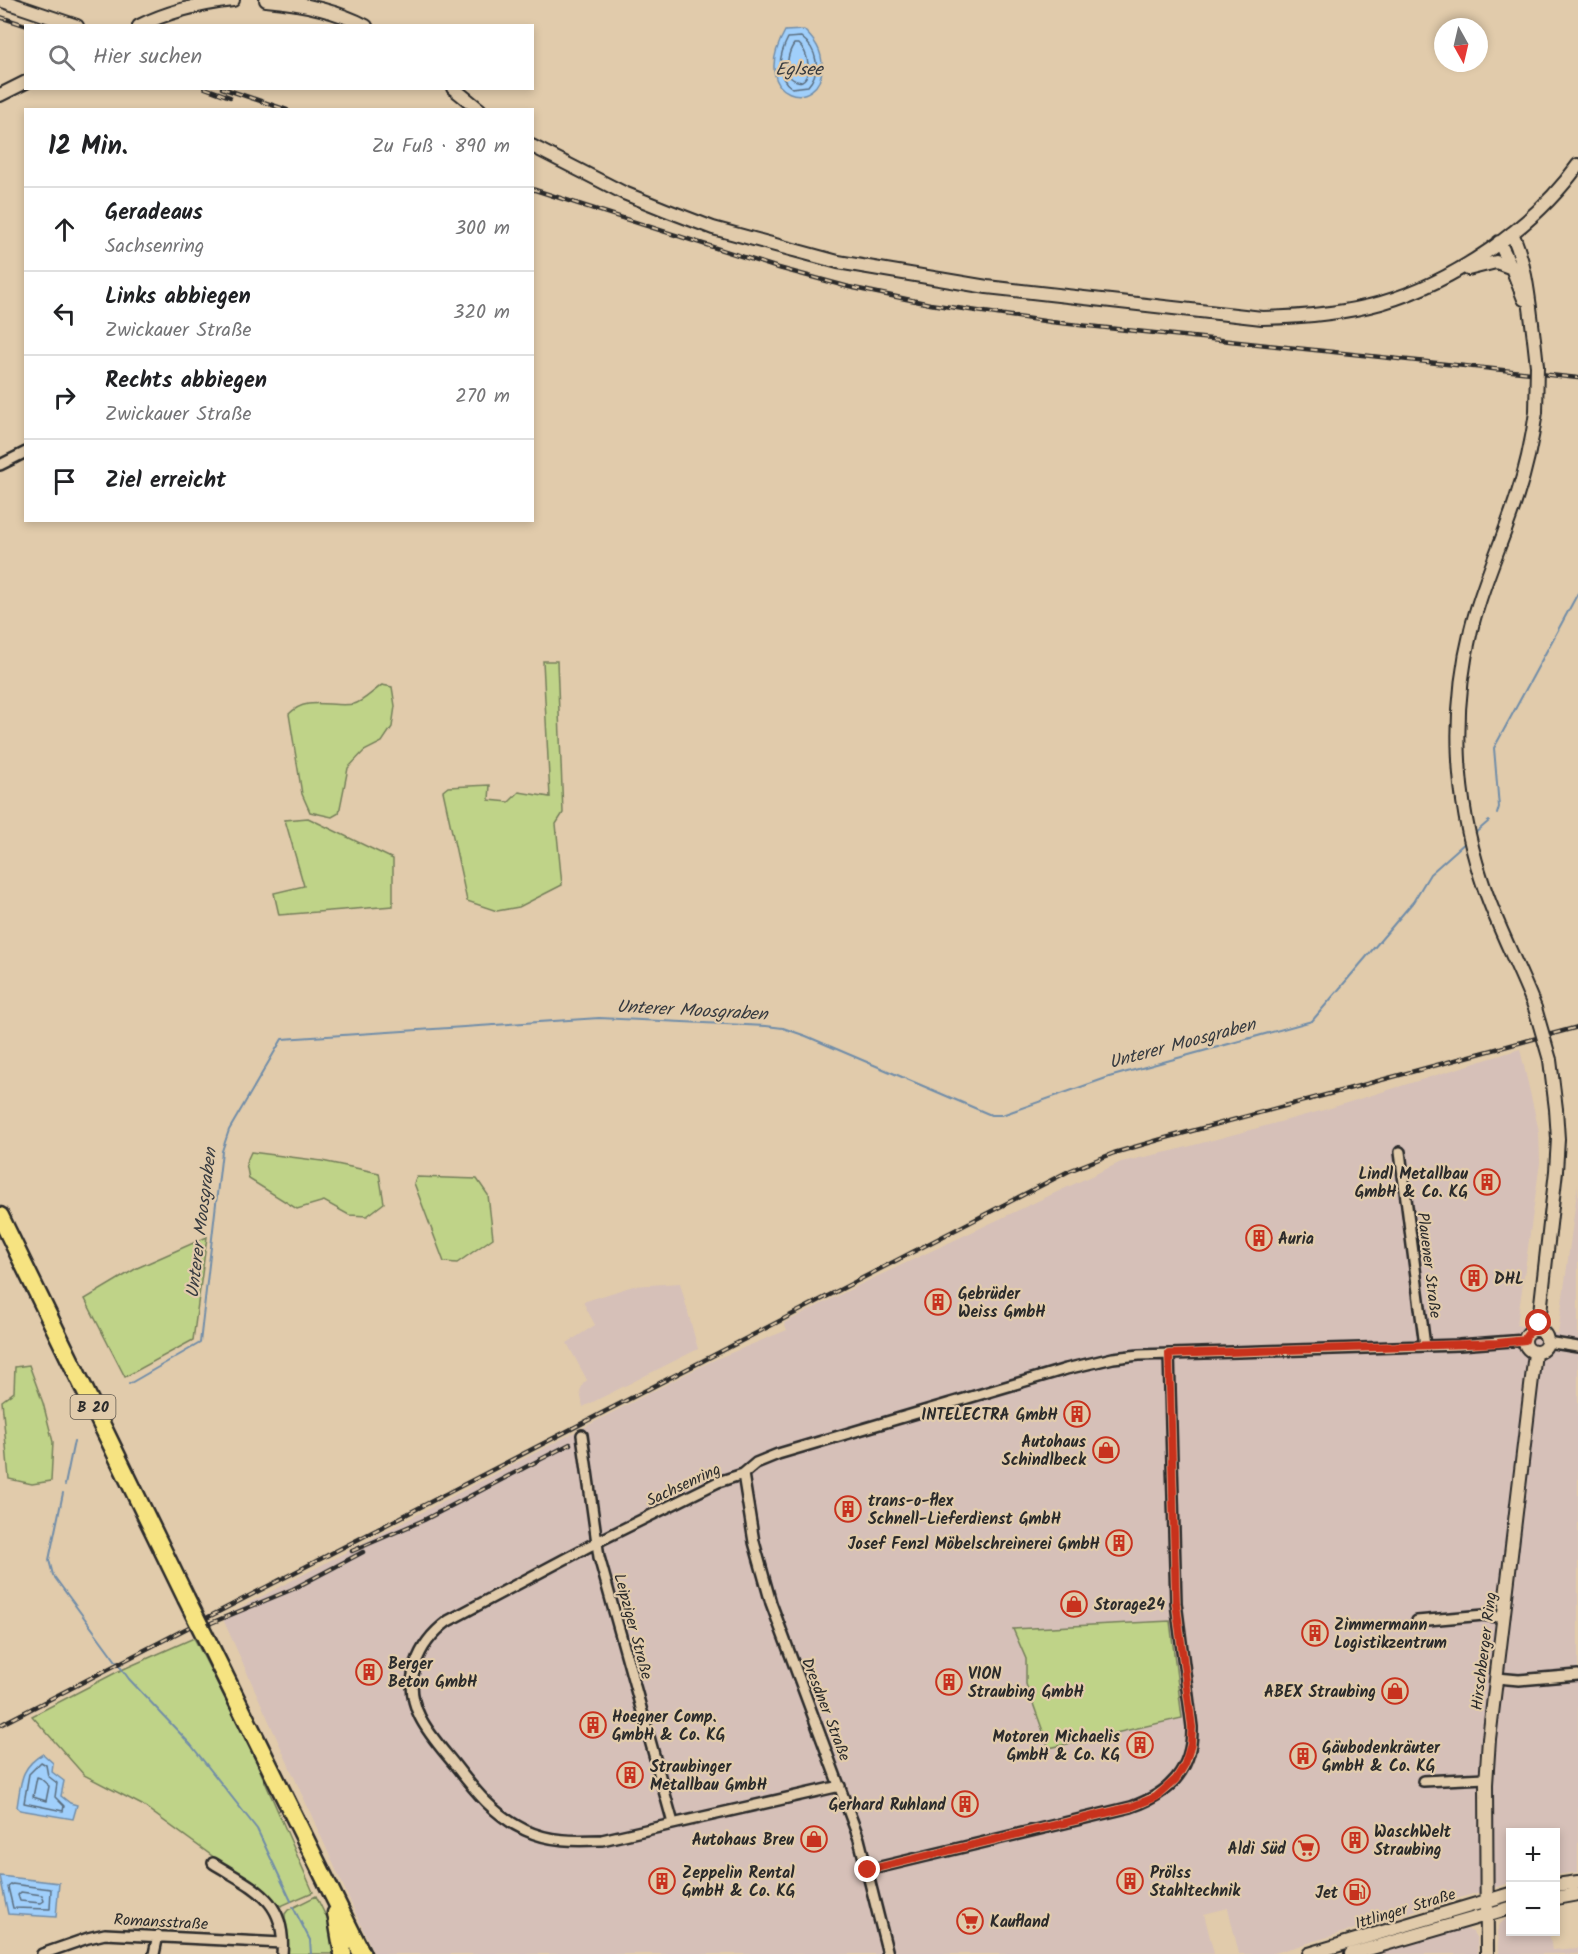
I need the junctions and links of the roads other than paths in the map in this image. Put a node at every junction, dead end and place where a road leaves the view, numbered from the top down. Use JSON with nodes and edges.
{"nodes":[{"id":1,"x":0,"y":0,"type":"edge"},
{"id":2,"x":233,"y":0,"type":"edge"},
{"id":3,"x":266,"y":0,"type":"edge"},
{"id":4,"x":71,"y":24,"type":"edge"},
{"id":5,"x":143,"y":24,"type":"edge"},
{"id":6,"x":364,"y":24,"type":"edge"},
{"id":7,"x":24,"y":83,"type":"edge"},
{"id":8,"x":455,"y":90,"type":"edge"},
{"id":9,"x":0,"y":95,"type":"edge"},
{"id":10,"x":478,"y":108,"type":"edge"},
{"id":11,"x":534,"y":147,"type":"edge"},
{"id":12,"x":1578,"y":165,"type":"edge"},
{"id":13,"x":1512,"y":233,"type":"junction"},
{"id":14,"x":1499,"y":242,"type":"junction"},
{"id":15,"x":1512,"y":268,"type":"junction"},
{"id":16,"x":1449,"y":275,"type":"junction"},
{"id":17,"x":1534,"y":335,"type":"junction"},
{"id":18,"x":24,"y":453,"type":"edge"},
{"id":19,"x":0,"y":465,"type":"edge"},
{"id":20,"x":1400,"y":1152,"type":"dead end"},
{"id":21,"x":0,"y":1216,"type":"edge"},
{"id":22,"x":1538,"y":1330,"type":"junction"},
{"id":23,"x":1525,"y":1340,"type":"junction"},
{"id":24,"x":1547,"y":1342,"type":"junction"},
{"id":25,"x":1425,"y":1346,"type":"junction"},
{"id":26,"x":1578,"y":1347,"type":"edge"},
{"id":27,"x":1535,"y":1353,"type":"junction"},
{"id":28,"x":1169,"y":1354,"type":"junction"},
{"id":29,"x":582,"y":1435,"type":"dead end"},
{"id":30,"x":743,"y":1474,"type":"junction"},
{"id":31,"x":597,"y":1542,"type":"junction"},
{"id":32,"x":1504,"y":1617,"type":"junction"},
{"id":33,"x":1417,"y":1621,"type":"dead end"},
{"id":34,"x":1578,"y":1675,"type":"edge"},
{"id":35,"x":1497,"y":1677,"type":"junction"},
{"id":36,"x":1486,"y":1778,"type":"junction"},
{"id":37,"x":1423,"y":1780,"type":"dead end"},
{"id":38,"x":840,"y":1786,"type":"junction"},
{"id":39,"x":673,"y":1823,"type":"junction"},
{"id":40,"x":213,"y":1863,"type":"dead end"},
{"id":41,"x":868,"y":1870,"type":"junction"},
{"id":42,"x":1578,"y":1882,"type":"edge"},
{"id":43,"x":1560,"y":1884,"type":"edge"},
{"id":44,"x":1578,"y":1894,"type":"edge"},
{"id":45,"x":1506,"y":1895,"type":"edge"},
{"id":46,"x":1560,"y":1897,"type":"edge"},
{"id":47,"x":1488,"y":1900,"type":"junction"},
{"id":48,"x":335,"y":1901,"type":"junction"},
{"id":49,"x":1506,"y":1909,"type":"edge"},
{"id":50,"x":1487,"y":1914,"type":"junction"},
{"id":51,"x":158,"y":1935,"type":"junction"},
{"id":52,"x":282,"y":1943,"type":"junction"},
{"id":53,"x":42,"y":1954,"type":"edge"},
{"id":54,"x":154,"y":1954,"type":"edge"},
{"id":55,"x":282,"y":1954,"type":"edge"},
{"id":56,"x":343,"y":1954,"type":"edge"},
{"id":57,"x":362,"y":1954,"type":"edge"},
{"id":58,"x":888,"y":1954,"type":"edge"},
{"id":59,"x":1309,"y":1954,"type":"edge"},
{"id":60,"x":1351,"y":1954,"type":"edge"},
{"id":61,"x":1487,"y":1954,"type":"edge"}],
"edges":[{"from":1,"to":4,"type":"street"},
{"from":2,"to":5,"type":"street"},
{"from":3,"to":6,"type":"street"},
{"from":7,"to":9,"type":"street"},
{"from":8,"to":10,"type":"street"},
{"from":11,"to":16,"type":"street"},
{"from":12,"to":13,"type":"street"},
{"from":13,"to":14,"type":"street"},
{"from":13,"to":17,"type":"street"},
{"from":14,"to":15,"type":"street"},
{"from":14,"to":16,"type":"street"},
{"from":15,"to":16,"type":"street"},
{"from":15,"to":17,"type":"street"},
{"from":17,"to":22,"type":"street","bridge":true},
{"from":18,"to":19,"type":"street"},
{"from":20,"to":25,"type":"street","name":"Plauener Straße"},
{"from":21,"to":48,"type":"highway","number":"B 20","bridge":true},
{"from":22,"to":23,"type":"street"},
{"from":22,"to":24,"type":"street"},
{"from":23,"to":25,"type":"street","name":"Sachsenring"},
{"from":23,"to":27,"type":"street"},
{"from":24,"to":26,"type":"street"},
{"from":24,"to":27,"type":"street"},
{"from":25,"to":28,"type":"street","name":"Sachsenring"},
{"from":27,"to":32,"type":"street","name":"Hirschberger Ring"},
{"from":28,"to":30,"type":"street","name":"Sachsenring"},
{"from":28,"to":41,"type":"street"},
{"from":29,"to":31,"type":"street","name":"Leipziger Straße"},
{"from":30,"to":31,"type":"street","name":"Sachsenring"},
{"from":30,"to":38,"type":"street","name":"Dresdner Straße"},
{"from":31,"to":39,"type":"street","name":"Leipziger Straße"},
{"from":31,"to":39,"type":"street","name":"Sachsenring"},
{"from":32,"to":33,"type":"street"},
{"from":32,"to":35,"type":"street","name":"Hirschberger Ring"},
{"from":34,"to":35,"type":"street"},
{"from":35,"to":36,"type":"street","name":"Hirschberger Ring"},
{"from":36,"to":37,"type":"street"},
{"from":36,"to":47,"type":"street","name":"Hirschberger Ring"},
{"from":38,"to":39,"type":"street","name":"Sachsenring"},
{"from":38,"to":41,"type":"street","name":"Dresdner Straße"},
{"from":40,"to":52,"type":"street"},
{"from":41,"to":58,"type":"street","name":"Dresdner Straße"},
{"from":42,"to":43,"type":"street"},
{"from":44,"to":46,"type":"street"},
{"from":45,"to":47,"type":"street","name":"Ittlinger Straße"},
{"from":47,"to":50,"type":"street","name":"Hirschberger Ring"},
{"from":47,"to":59,"type":"street","name":"Ittlinger Straße"},
{"from":48,"to":56,"type":"highway"},
{"from":48,"to":57,"type":"highway","number":"B 20"},
{"from":49,"to":50,"type":"street","name":"Ittlinger Straße"},
{"from":50,"to":60,"type":"street","name":"Ittlinger Straße"},
{"from":50,"to":61,"type":"street","name":"Hirschberger Ring"},
{"from":51,"to":52,"type":"street","name":"Romansstraße"},
{"from":51,"to":53,"type":"street","name":"Romansstraße"},
{"from":51,"to":54,"type":"street"},
{"from":52,"to":55,"type":"street"}]}
